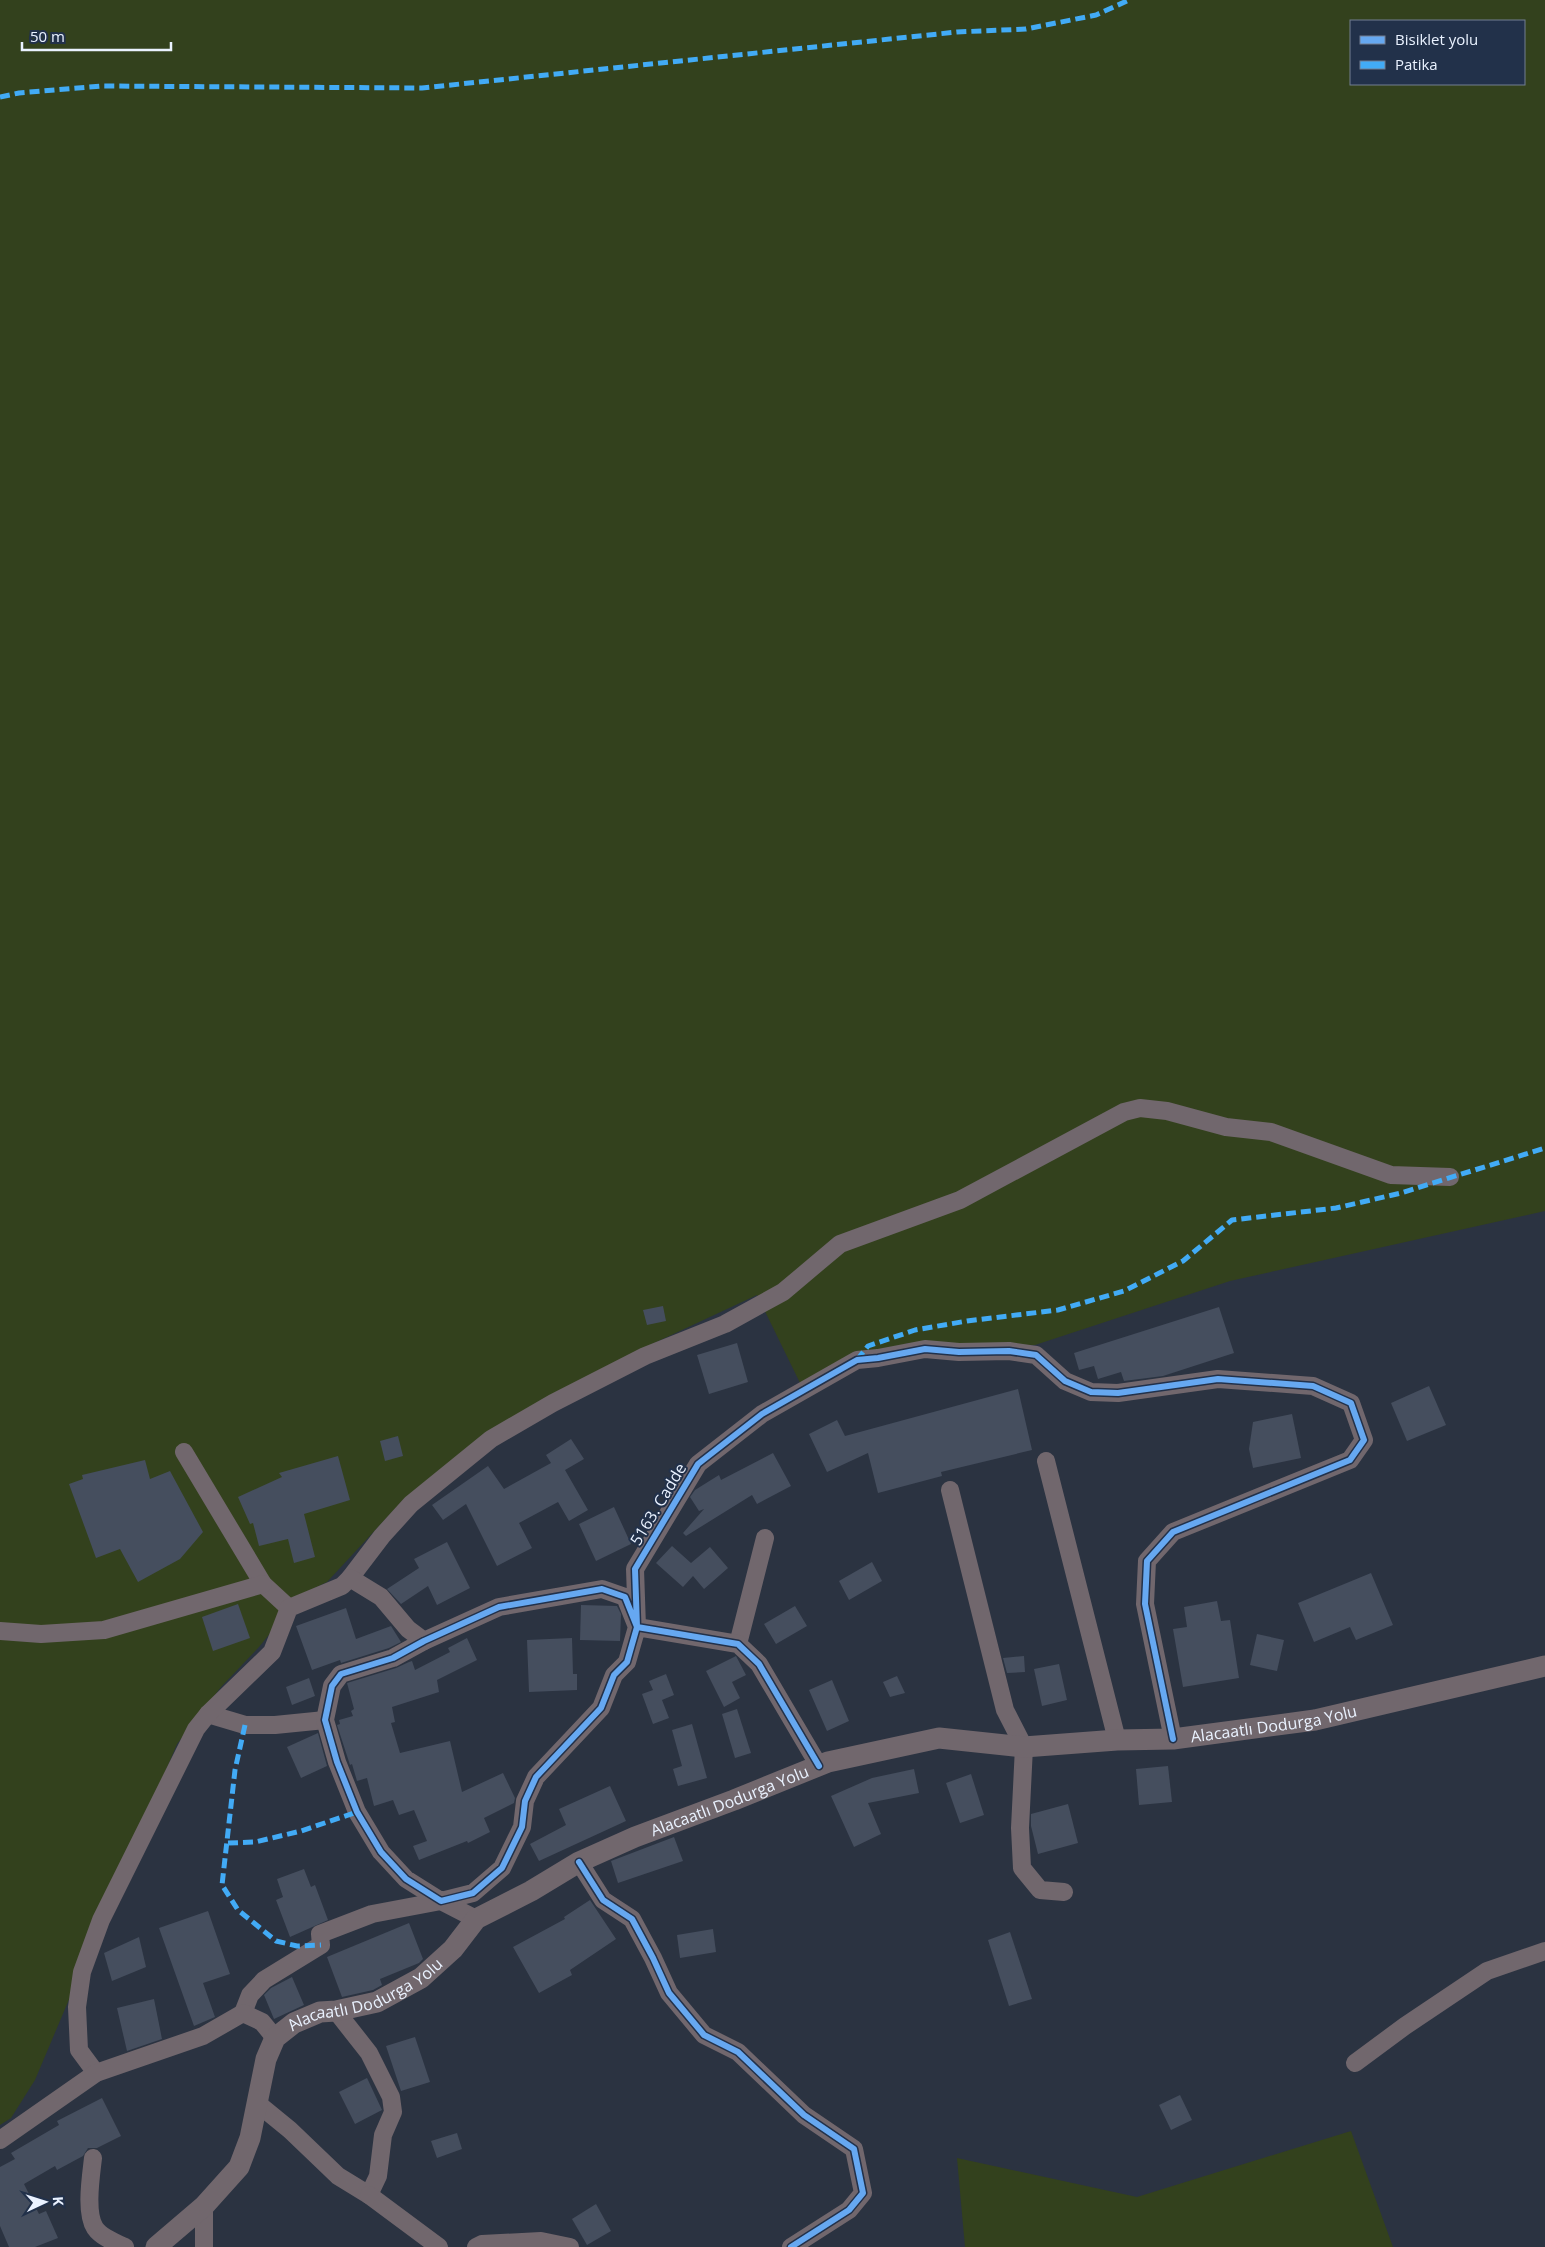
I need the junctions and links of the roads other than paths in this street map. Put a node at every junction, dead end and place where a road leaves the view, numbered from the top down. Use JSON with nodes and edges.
{"nodes":[{"id":1,"x":1450,"y":1177,"type":"dead end"},
{"id":2,"x":184,"y":1452,"type":"dead end"},
{"id":3,"x":1046,"y":1461,"type":"dead end"},
{"id":4,"x":950,"y":1490,"type":"dead end"},
{"id":5,"x":765,"y":1538,"type":"dead end"},
{"id":6,"x":350,"y":1578,"type":"junction"},
{"id":7,"x":263,"y":1584,"type":"junction"},
{"id":8,"x":289,"y":1608,"type":"junction"},
{"id":9,"x":637,"y":1627,"type":"junction"},
{"id":10,"x":0,"y":1631,"type":"edge"},
{"id":11,"x":424,"y":1641,"type":"junction"},
{"id":12,"x":738,"y":1644,"type":"junction"},
{"id":13,"x":1545,"y":1666,"type":"edge"},
{"id":14,"x":208,"y":1714,"type":"junction"},
{"id":15,"x":325,"y":1720,"type":"junction"},
{"id":16,"x":1173,"y":1739,"type":"junction"},
{"id":17,"x":1117,"y":1740,"type":"junction"},
{"id":18,"x":1024,"y":1747,"type":"junction"},
{"id":19,"x":819,"y":1766,"type":"junction"},
{"id":20,"x":579,"y":1862,"type":"junction"},
{"id":21,"x":1064,"y":1892,"type":"dead end"},
{"id":22,"x":441,"y":1901,"type":"junction"},
{"id":23,"x":476,"y":1919,"type":"junction"},
{"id":24,"x":1545,"y":1951,"type":"edge"},
{"id":25,"x":336,"y":2011,"type":"junction"},
{"id":26,"x":243,"y":2013,"type":"junction"},
{"id":27,"x":275,"y":2038,"type":"junction"},
{"id":28,"x":1355,"y":2063,"type":"dead end"},
{"id":29,"x":96,"y":2073,"type":"junction"},
{"id":30,"x":257,"y":2103,"type":"junction"},
{"id":31,"x":0,"y":2140,"type":"edge"},
{"id":32,"x":93,"y":2158,"type":"dead end"},
{"id":33,"x":369,"y":2195,"type":"junction"},
{"id":34,"x":204,"y":2206,"type":"junction"},
{"id":35,"x":125,"y":2247,"type":"edge"},
{"id":36,"x":156,"y":2247,"type":"edge"},
{"id":37,"x":204,"y":2247,"type":"edge"},
{"id":38,"x":439,"y":2247,"type":"edge"},
{"id":39,"x":476,"y":2247,"type":"edge"},
{"id":40,"x":570,"y":2247,"type":"edge"},
{"id":41,"x":791,"y":2247,"type":"edge"}],
"edges":[{"from":1,"to":6,"type":"street"},
{"from":2,"to":7,"type":"street"},
{"from":3,"to":17,"type":"street"},
{"from":4,"to":18,"type":"street"},
{"from":5,"to":12,"type":"street"},
{"from":6,"to":8,"type":"street"},
{"from":6,"to":11,"type":"street"},
{"from":7,"to":8,"type":"street"},
{"from":7,"to":10,"type":"street"},
{"from":8,"to":14,"type":"street"},
{"from":9,"to":11,"type":"street"},
{"from":9,"to":12,"type":"street"},
{"from":9,"to":16,"type":"street","name":"5163. Cadde"},
{"from":9,"to":22,"type":"street","name":"5163. Cadde"},
{"from":11,"to":15,"type":"street"},
{"from":12,"to":19,"type":"street"},
{"from":13,"to":16,"type":"street","name":"Alacaatlı Dodurga Yolu"},
{"from":14,"to":15,"type":"street"},
{"from":14,"to":29,"type":"street"},
{"from":15,"to":22,"type":"street"},
{"from":16,"to":17,"type":"street","name":"Alacaatlı Dodurga Yolu"},
{"from":17,"to":18,"type":"street","name":"Alacaatlı Dodurga Yolu"},
{"from":18,"to":19,"type":"street","name":"Alacaatlı Dodurga Yolu"},
{"from":18,"to":21,"type":"street"},
{"from":19,"to":20,"type":"street","name":"Alacaatlı Dodurga Yolu"},
{"from":20,"to":23,"type":"street","name":"Alacaatlı Dodurga Yolu"},
{"from":20,"to":41,"type":"street"},
{"from":22,"to":23,"type":"street"},
{"from":22,"to":26,"type":"street","name":"5163. Cadde"},
{"from":23,"to":25,"type":"street","name":"Alacaatlı Dodurga Yolu"},
{"from":24,"to":28,"type":"street"},
{"from":25,"to":27,"type":"street","name":"Alacaatlı Dodurga Yolu"},
{"from":25,"to":33,"type":"street"},
{"from":26,"to":27,"type":"street"},
{"from":26,"to":29,"type":"street"},
{"from":27,"to":30,"type":"street","name":"Alacaatlı Dodurga Yolu"},
{"from":29,"to":31,"type":"street"},
{"from":30,"to":33,"type":"street"},
{"from":30,"to":34,"type":"street","name":"Alacaatlı Dodurga Yolu"},
{"from":32,"to":35,"type":"street"},
{"from":33,"to":38,"type":"street"},
{"from":34,"to":36,"type":"street","name":"Alacaatlı Dodurga Yolu"},
{"from":34,"to":37,"type":"street"},
{"from":39,"to":40,"type":"street"}]}
